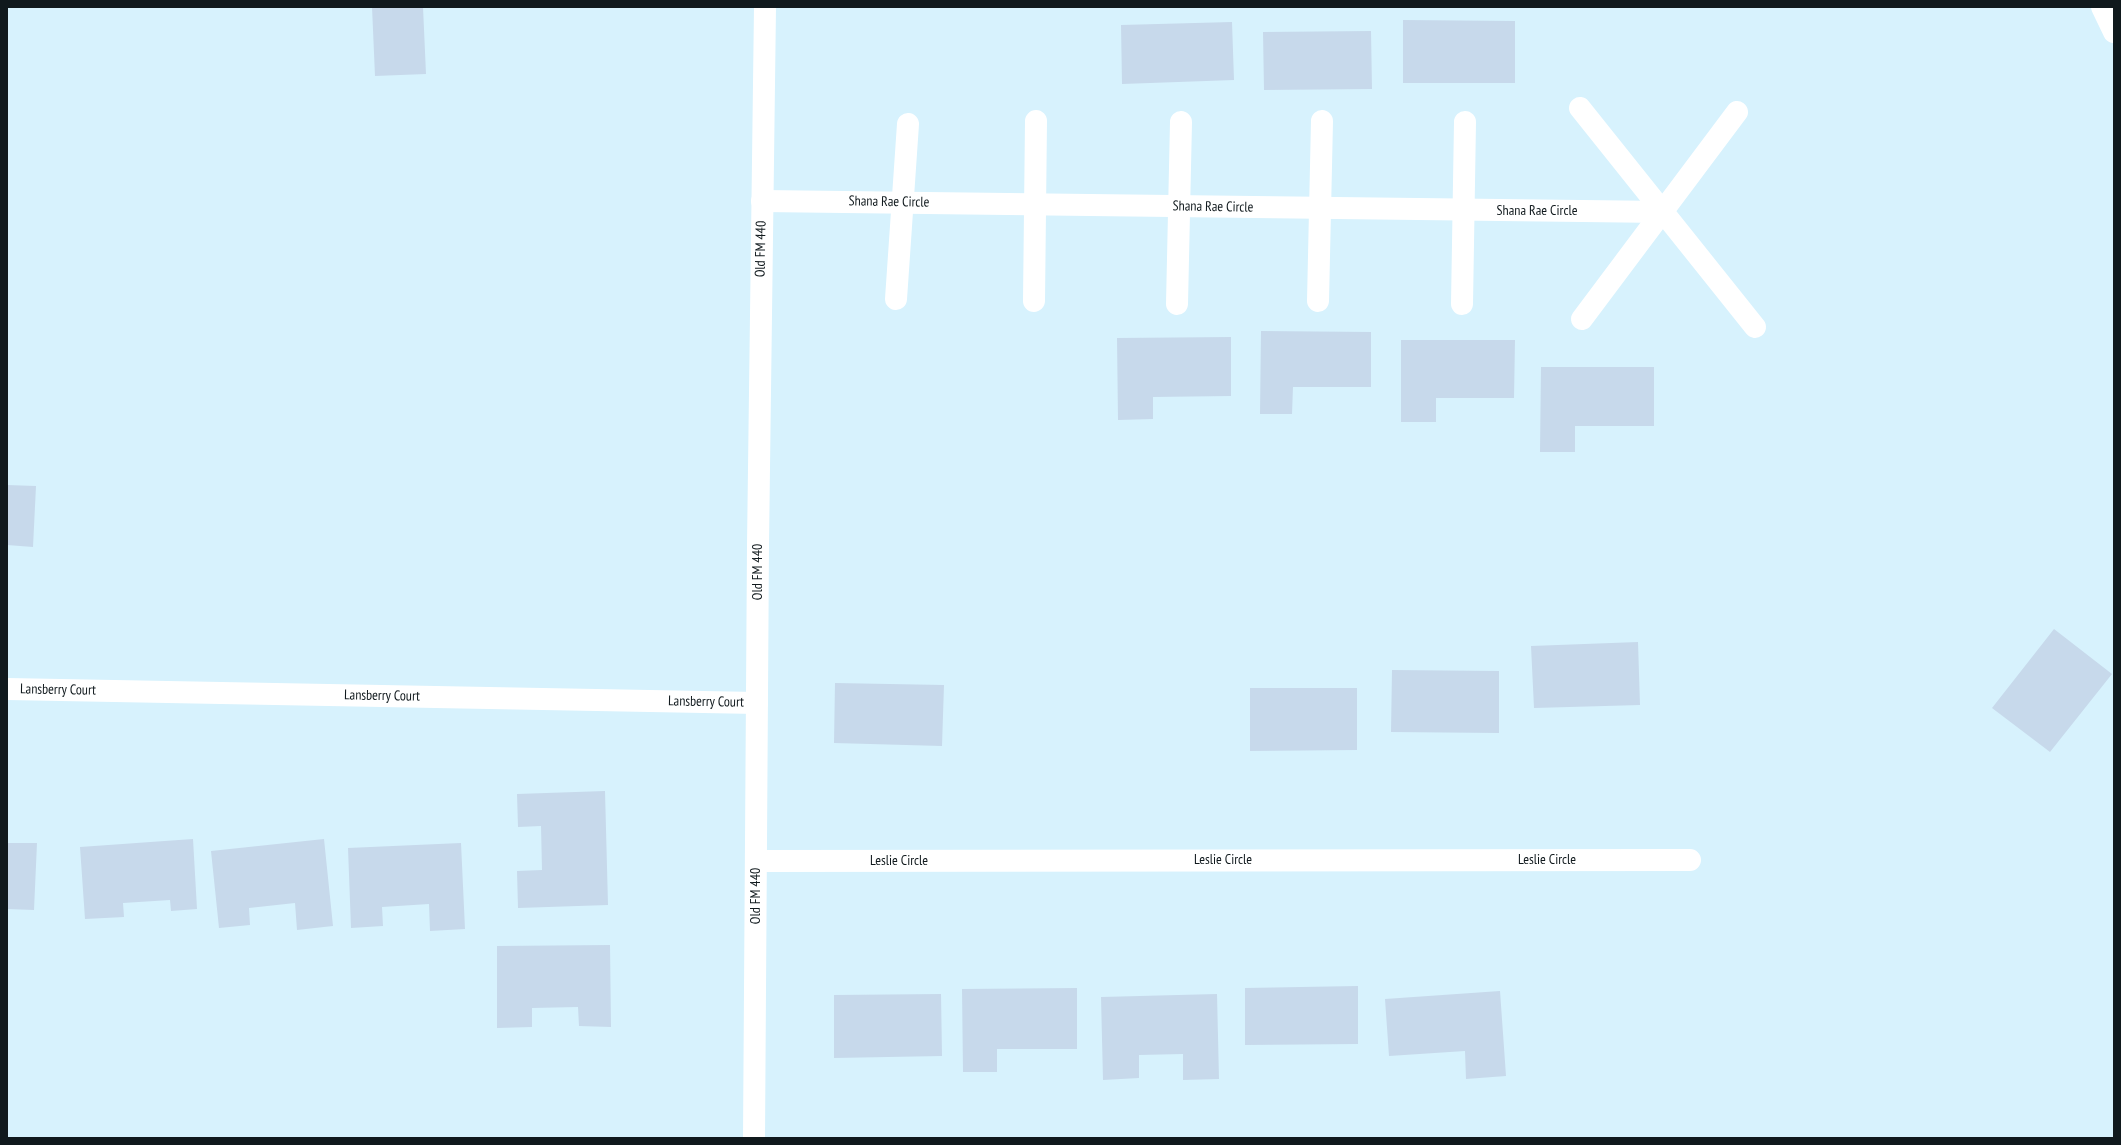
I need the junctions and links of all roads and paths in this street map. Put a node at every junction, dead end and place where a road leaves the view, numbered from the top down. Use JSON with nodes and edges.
{"nodes":[{"id":1,"x":765,"y":7,"type":"edge"},
{"id":2,"x":2102,"y":7,"type":"edge"},
{"id":3,"x":2114,"y":32,"type":"edge"},
{"id":4,"x":1580,"y":108,"type":"dead end"},
{"id":5,"x":1738,"y":112,"type":"dead end"},
{"id":6,"x":1322,"y":120,"type":"dead end"},
{"id":7,"x":1036,"y":121,"type":"dead end"},
{"id":8,"x":1181,"y":122,"type":"dead end"},
{"id":9,"x":1465,"y":122,"type":"dead end"},
{"id":10,"x":908,"y":124,"type":"dead end"},
{"id":11,"x":762,"y":201,"type":"junction"},
{"id":12,"x":901,"y":202,"type":"junction"},
{"id":13,"x":1035,"y":204,"type":"junction"},
{"id":14,"x":1179,"y":206,"type":"junction"},
{"id":15,"x":1320,"y":209,"type":"junction"},
{"id":16,"x":1463,"y":210,"type":"junction"},
{"id":17,"x":1664,"y":212,"type":"junction"},
{"id":18,"x":896,"y":299,"type":"dead end"},
{"id":19,"x":1034,"y":301,"type":"dead end"},
{"id":20,"x":1318,"y":301,"type":"dead end"},
{"id":21,"x":1177,"y":304,"type":"dead end"},
{"id":22,"x":1462,"y":304,"type":"dead end"},
{"id":23,"x":1582,"y":319,"type":"dead end"},
{"id":24,"x":1755,"y":327,"type":"dead end"},
{"id":25,"x":7,"y":689,"type":"edge"},
{"id":26,"x":757,"y":703,"type":"junction"},
{"id":27,"x":1690,"y":860,"type":"dead end"},
{"id":28,"x":756,"y":861,"type":"junction"},
{"id":29,"x":754,"y":1138,"type":"edge"}],
"edges":[{"from":1,"to":11,"type":"street","name":"Old FM 440"},
{"from":2,"to":3,"type":"street"},
{"from":4,"to":17,"type":"street"},
{"from":5,"to":17,"type":"street"},
{"from":6,"to":15,"type":"street"},
{"from":7,"to":13,"type":"street"},
{"from":8,"to":14,"type":"street"},
{"from":9,"to":16,"type":"street"},
{"from":10,"to":12,"type":"street"},
{"from":11,"to":12,"type":"street","name":"Shana Rae Circle"},
{"from":11,"to":26,"type":"street","name":"Old FM 440"},
{"from":12,"to":13,"type":"street","name":"Shana Rae Circle"},
{"from":12,"to":18,"type":"street"},
{"from":13,"to":14,"type":"street","name":"Shana Rae Circle"},
{"from":13,"to":19,"type":"street"},
{"from":14,"to":15,"type":"street","name":"Shana Rae Circle"},
{"from":14,"to":21,"type":"street"},
{"from":15,"to":16,"type":"street","name":"Shana Rae Circle"},
{"from":15,"to":20,"type":"street"},
{"from":16,"to":17,"type":"street","name":"Shana Rae Circle"},
{"from":16,"to":22,"type":"street"},
{"from":17,"to":23,"type":"street"},
{"from":17,"to":24,"type":"street"},
{"from":25,"to":26,"type":"street","name":"Lansberry Court"},
{"from":26,"to":28,"type":"street","name":"Old FM 440"},
{"from":27,"to":28,"type":"street","name":"Leslie Circle"},
{"from":28,"to":29,"type":"street","name":"Old FM 440"}]}
